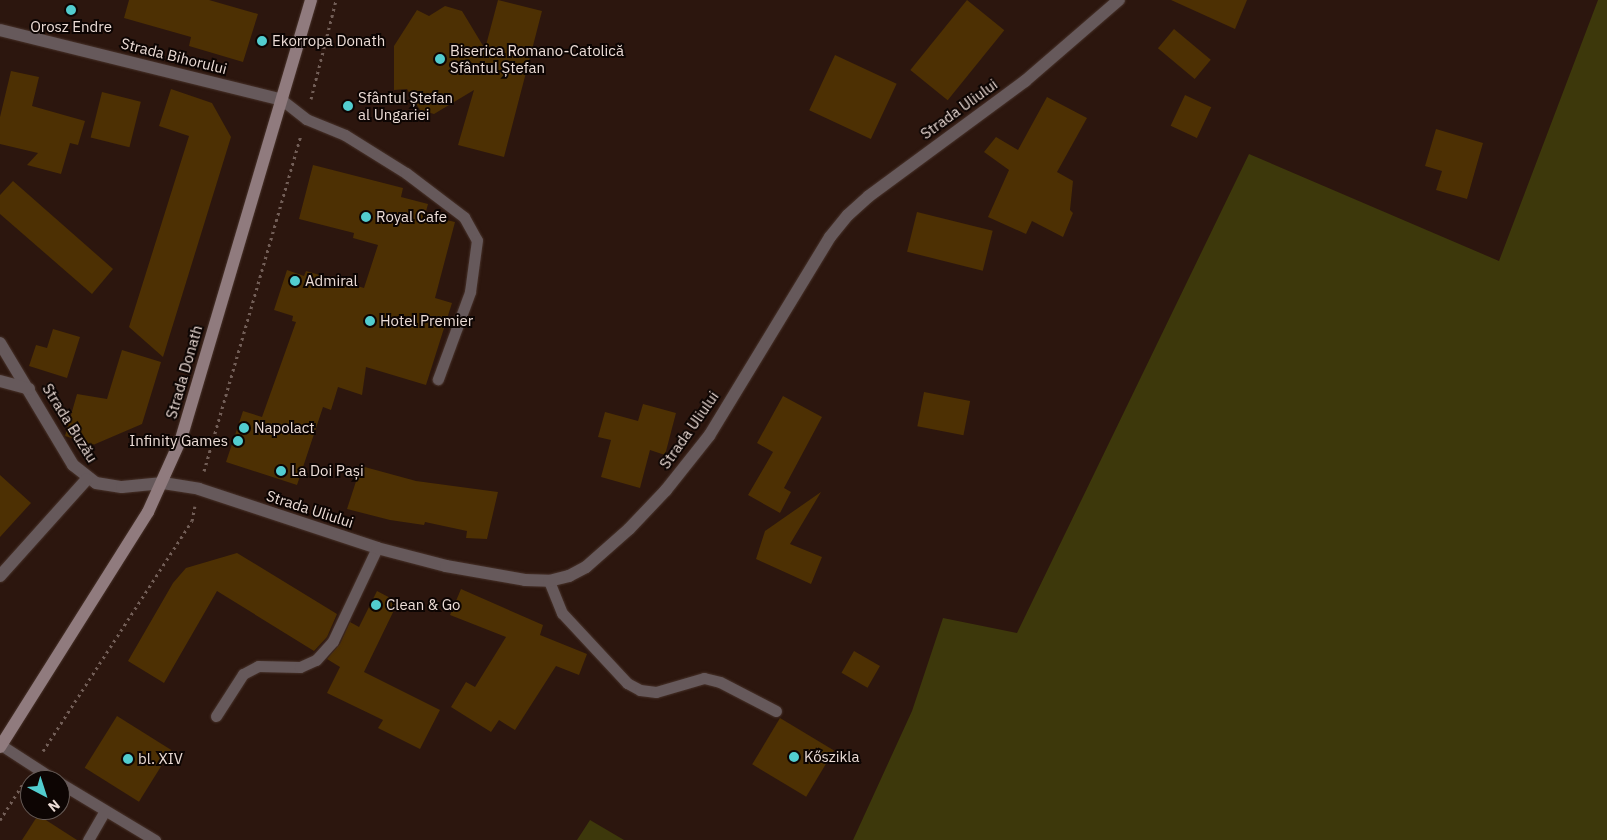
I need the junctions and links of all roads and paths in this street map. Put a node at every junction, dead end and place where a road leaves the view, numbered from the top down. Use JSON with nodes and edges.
{"nodes":[{"id":1,"x":311,"y":0,"type":"edge"},
{"id":2,"x":336,"y":0,"type":"edge"},
{"id":3,"x":1119,"y":0,"type":"edge"},
{"id":4,"x":0,"y":30,"type":"edge"},
{"id":5,"x":282,"y":100,"type":"junction"},
{"id":6,"x":306,"y":119,"type":"junction"},
{"id":7,"x":0,"y":343,"type":"edge"},
{"id":8,"x":438,"y":379,"type":"dead end"},
{"id":9,"x":0,"y":380,"type":"edge"},
{"id":10,"x":29,"y":389,"type":"junction"},
{"id":11,"x":87,"y":479,"type":"junction"},
{"id":12,"x":163,"y":483,"type":"junction"},
{"id":13,"x":199,"y":489,"type":"junction"},
{"id":14,"x":377,"y":548,"type":"junction"},
{"id":15,"x":0,"y":576,"type":"edge"},
{"id":16,"x":549,"y":581,"type":"junction"},
{"id":17,"x":776,"y":711,"type":"dead end"},
{"id":18,"x":216,"y":716,"type":"dead end"},
{"id":19,"x":0,"y":746,"type":"edge"},
{"id":20,"x":33,"y":767,"type":"junction"},
{"id":21,"x":38,"y":770,"type":"edge"},
{"id":22,"x":70,"y":789,"type":"edge"},
{"id":23,"x":105,"y":810,"type":"junction"},
{"id":24,"x":0,"y":820,"type":"edge"},
{"id":25,"x":88,"y":840,"type":"edge"},
{"id":26,"x":155,"y":840,"type":"edge"}],
"edges":[{"from":1,"to":5,"type":"main road","name":"Strada Donath"},
{"from":2,"to":6,"type":"path"},
{"from":3,"to":16,"type":"street","name":"Strada Uliului"},
{"from":4,"to":5,"type":"street","name":"Strada Bihorului"},
{"from":5,"to":6,"type":"lane"},
{"from":5,"to":12,"type":"main road","name":"Strada Donath"},
{"from":6,"to":8,"type":"lane"},
{"from":6,"to":13,"type":"path"},
{"from":7,"to":10,"type":"street","name":"Strada Buzău"},
{"from":9,"to":10,"type":"street"},
{"from":10,"to":11,"type":"street","name":"Strada Buzău"},
{"from":11,"to":12,"type":"street","name":"Strada Buzău"},
{"from":11,"to":15,"type":"street"},
{"from":12,"to":13,"type":"street","name":"Strada Uliului"},
{"from":12,"to":19,"type":"main road","name":"Strada Donath"},
{"from":13,"to":14,"type":"street","name":"Strada Uliului"},
{"from":13,"to":20,"type":"path"},
{"from":14,"to":16,"type":"street","name":"Strada Uliului"},
{"from":14,"to":18,"type":"lane"},
{"from":16,"to":17,"type":"lane"},
{"from":19,"to":20,"type":"lane"},
{"from":20,"to":21,"type":"lane"},
{"from":20,"to":24,"type":"path"},
{"from":22,"to":23,"type":"lane"},
{"from":23,"to":25,"type":"lane"},
{"from":23,"to":26,"type":"lane"}]}
